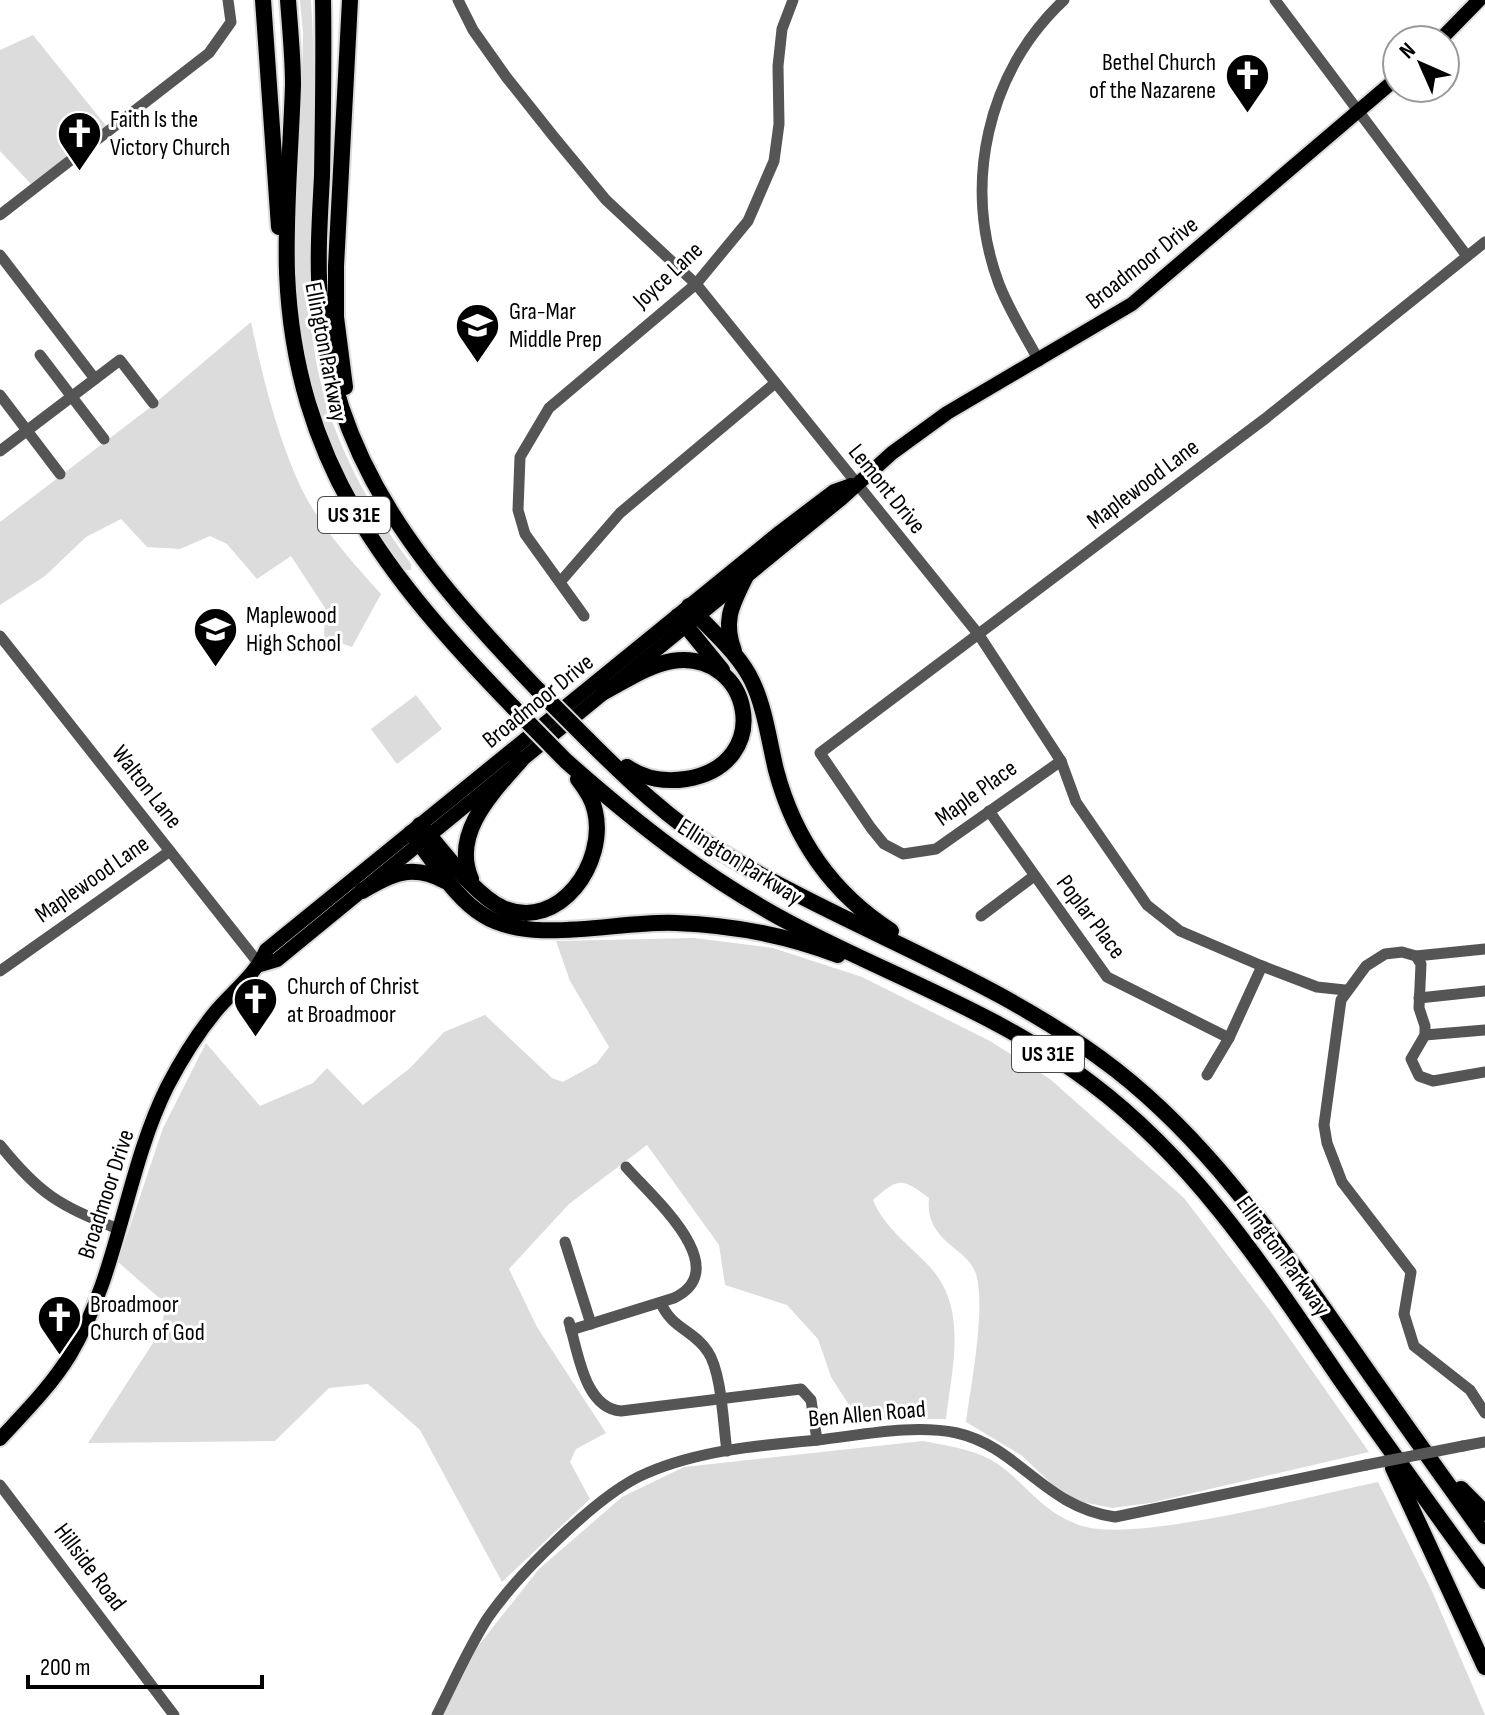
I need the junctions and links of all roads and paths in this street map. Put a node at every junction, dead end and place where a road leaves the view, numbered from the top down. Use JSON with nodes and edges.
{"nodes":[{"id":1,"x":228,"y":0,"type":"edge"},
{"id":2,"x":263,"y":0,"type":"edge"},
{"id":3,"x":288,"y":0,"type":"edge"},
{"id":4,"x":323,"y":0,"type":"edge"},
{"id":5,"x":350,"y":0,"type":"edge"},
{"id":6,"x":793,"y":0,"type":"edge"},
{"id":7,"x":1064,"y":0,"type":"edge"},
{"id":8,"x":1275,"y":0,"type":"edge"},
{"id":9,"x":1479,"y":0,"type":"edge"},
{"id":10,"x":460,"y":1,"type":"edge"},
{"id":11,"x":1456,"y":24,"type":"edge"},
{"id":12,"x":1381,"y":91,"type":"edge"},
{"id":13,"x":1356,"y":112,"type":"junction"},
{"id":14,"x":0,"y":215,"type":"edge"},
{"id":15,"x":1485,"y":242,"type":"edge"},
{"id":16,"x":0,"y":255,"type":"edge"},
{"id":17,"x":1467,"y":256,"type":"junction"},
{"id":18,"x":287,"y":276,"type":"junction"},
{"id":19,"x":696,"y":284,"type":"junction"},
{"id":20,"x":40,"y":355,"type":"dead end"},
{"id":21,"x":1039,"y":361,"type":"junction"},
{"id":22,"x":95,"y":379,"type":"junction"},
{"id":23,"x":774,"y":384,"type":"junction"},
{"id":24,"x":72,"y":397,"type":"junction"},
{"id":25,"x":2,"y":403,"type":"edge"},
{"id":26,"x":153,"y":403,"type":"dead end"},
{"id":27,"x":27,"y":431,"type":"junction"},
{"id":28,"x":104,"y":439,"type":"dead end"},
{"id":29,"x":0,"y":451,"type":"edge"},
{"id":30,"x":60,"y":474,"type":"dead end"},
{"id":31,"x":855,"y":484,"type":"junction"},
{"id":32,"x":385,"y":506,"type":"junction"},
{"id":33,"x":747,"y":574,"type":"junction"},
{"id":34,"x":561,"y":581,"type":"junction"},
{"id":35,"x":687,"y":615,"type":"junction"},
{"id":36,"x":584,"y":616,"type":"dead end"},
{"id":37,"x":979,"y":635,"type":"junction"},
{"id":38,"x":0,"y":636,"type":"edge"},
{"id":39,"x":738,"y":660,"type":"junction"},
{"id":40,"x":732,"y":685,"type":"junction"},
{"id":41,"x":604,"y":692,"type":"junction"},
{"id":42,"x":587,"y":739,"type":"junction"},
{"id":43,"x":820,"y":753,"type":"joint"},
{"id":44,"x":521,"y":760,"type":"junction"},
{"id":45,"x":566,"y":761,"type":"junction"},
{"id":46,"x":1061,"y":761,"type":"junction"},
{"id":47,"x":989,"y":811,"type":"junction"},
{"id":48,"x":420,"y":834,"type":"junction"},
{"id":49,"x":170,"y":851,"type":"junction"},
{"id":50,"x":1034,"y":876,"type":"junction"},
{"id":51,"x":450,"y":883,"type":"junction"},
{"id":52,"x":474,"y":884,"type":"junction"},
{"id":53,"x":362,"y":891,"type":"junction"},
{"id":54,"x":981,"y":916,"type":"dead end"},
{"id":55,"x":1485,"y":949,"type":"edge"},
{"id":56,"x":1416,"y":956,"type":"junction"},
{"id":57,"x":936,"y":961,"type":"junction"},
{"id":58,"x":260,"y":965,"type":"junction"},
{"id":59,"x":1262,"y":966,"type":"junction"},
{"id":60,"x":877,"y":967,"type":"junction"},
{"id":61,"x":0,"y":971,"type":"edge"},
{"id":62,"x":1345,"y":990,"type":"junction"},
{"id":63,"x":1485,"y":991,"type":"edge"},
{"id":64,"x":1419,"y":998,"type":"junction"},
{"id":65,"x":1485,"y":1030,"type":"edge"},
{"id":66,"x":1425,"y":1035,"type":"junction"},
{"id":67,"x":1229,"y":1038,"type":"junction"},
{"id":68,"x":1485,"y":1072,"type":"edge"},
{"id":69,"x":1207,"y":1075,"type":"dead end"},
{"id":70,"x":0,"y":1145,"type":"edge"},
{"id":71,"x":626,"y":1167,"type":"dead end"},
{"id":72,"x":118,"y":1229,"type":"junction"},
{"id":73,"x":565,"y":1242,"type":"dead end"},
{"id":74,"x":661,"y":1303,"type":"junction"},
{"id":75,"x":591,"y":1324,"type":"junction"},
{"id":76,"x":1340,"y":1377,"type":"junction"},
{"id":77,"x":719,"y":1399,"type":"junction"},
{"id":78,"x":1392,"y":1406,"type":"junction"},
{"id":79,"x":1485,"y":1413,"type":"edge"},
{"id":80,"x":0,"y":1439,"type":"edge"},
{"id":81,"x":817,"y":1440,"type":"junction"},
{"id":82,"x":1485,"y":1442,"type":"edge"},
{"id":83,"x":727,"y":1451,"type":"junction"},
{"id":84,"x":0,"y":1485,"type":"edge"},
{"id":85,"x":1485,"y":1513,"type":"edge"},
{"id":86,"x":1485,"y":1536,"type":"edge"},
{"id":87,"x":1485,"y":1581,"type":"edge"},
{"id":88,"x":1485,"y":1667,"type":"edge"},
{"id":89,"x":174,"y":1715,"type":"edge"},
{"id":90,"x":437,"y":1715,"type":"edge"}],
"edges":[{"from":1,"to":14,"type":"street"},
{"from":2,"to":18,"type":"highway"},
{"from":3,"to":18,"type":"highway","name":"Ellington Parkway","number":"US 31E"},
{"from":4,"to":32,"type":"highway","name":"Ellington Parkway","number":"US 31E"},
{"from":5,"to":32,"type":"highway"},
{"from":6,"to":19,"type":"street","name":"Joyce Lane"},
{"from":7,"to":21,"type":"street"},
{"from":8,"to":13,"type":"street"},
{"from":9,"to":11,"type":"main road"},
{"from":10,"to":19,"type":"street","name":"Lemont Drive"},
{"from":12,"to":13,"type":"main road","name":"Broadmoor Drive"},
{"from":13,"to":17,"type":"street"},
{"from":13,"to":21,"type":"main road","name":"Broadmoor Drive"},
{"from":15,"to":17,"type":"street","name":"Maplewood Lane"},
{"from":16,"to":22,"type":"street"},
{"from":17,"to":37,"type":"street","name":"Maplewood Lane"},
{"from":18,"to":45,"type":"highway","name":"Ellington Parkway","number":"US 31E","bridge":true},
{"from":19,"to":23,"type":"street","name":"Lemont Drive"},
{"from":19,"to":34,"type":"street","name":"Joyce Lane"},
{"from":20,"to":24,"type":"street"},
{"from":21,"to":31,"type":"main road","name":"Broadmoor Drive"},
{"from":22,"to":24,"type":"street"},
{"from":22,"to":26,"type":"street"},
{"from":23,"to":31,"type":"street","name":"Lemont Drive"},
{"from":23,"to":34,"type":"street"},
{"from":24,"to":27,"type":"street"},
{"from":24,"to":28,"type":"street"},
{"from":25,"to":27,"type":"street"},
{"from":27,"to":29,"type":"street"},
{"from":27,"to":30,"type":"street"},
{"from":31,"to":33,"type":"main road","name":"Broadmoor Drive"},
{"from":31,"to":35,"type":"main road","name":"Broadmoor Drive"},
{"from":31,"to":37,"type":"street","name":"Lemont Drive"},
{"from":32,"to":42,"type":"highway","name":"Ellington Parkway","number":"US 31E","bridge":true},
{"from":33,"to":35,"type":"main road","name":"Broadmoor Drive"},
{"from":33,"to":39,"type":"highway"},
{"from":34,"to":36,"type":"street","name":"Joyce Lane"},
{"from":35,"to":39,"type":"highway"},
{"from":35,"to":40,"type":"highway"},
{"from":35,"to":41,"type":"main road","name":"Broadmoor Drive"},
{"from":35,"to":48,"type":"main road","name":"Broadmoor Drive"},
{"from":37,"to":43,"type":"street","name":"Maplewood Lane"},
{"from":37,"to":46,"type":"street","name":"Lemont Drive"},
{"from":38,"to":49,"type":"street","name":"Walton Lane"},
{"from":39,"to":57,"type":"highway"},
{"from":40,"to":41,"type":"highway"},
{"from":40,"to":42,"type":"highway"},
{"from":41,"to":44,"type":"main road","name":"Broadmoor Drive"},
{"from":42,"to":57,"type":"highway","name":"Ellington Parkway","number":"US 31E"},
{"from":43,"to":47,"type":"street","name":"Maple Place"},
{"from":44,"to":48,"type":"main road","name":"Broadmoor Drive"},
{"from":44,"to":52,"type":"highway"},
{"from":45,"to":52,"type":"highway"},
{"from":45,"to":60,"type":"highway","name":"Ellington Parkway","number":"US 31E"},
{"from":46,"to":47,"type":"street","name":"Maple Place"},
{"from":46,"to":59,"type":"street","name":"Lemont Drive"},
{"from":47,"to":50,"type":"street","name":"Poplar Place"},
{"from":48,"to":51,"type":"highway"},
{"from":48,"to":52,"type":"highway"},
{"from":48,"to":53,"type":"main road","name":"Broadmoor Drive"},
{"from":48,"to":58,"type":"main road","name":"Broadmoor Drive"},
{"from":49,"to":58,"type":"street","name":"Walton Lane"},
{"from":49,"to":61,"type":"street","name":"Maplewood Lane"},
{"from":50,"to":54,"type":"street"},
{"from":50,"to":67,"type":"street","name":"Poplar Place"},
{"from":51,"to":53,"type":"highway"},
{"from":51,"to":60,"type":"highway"},
{"from":53,"to":58,"type":"main road","name":"Broadmoor Drive"},
{"from":55,"to":56,"type":"street"},
{"from":56,"to":62,"type":"street"},
{"from":56,"to":64,"type":"street"},
{"from":57,"to":78,"type":"highway","name":"Ellington Parkway","number":"US 31E"},
{"from":58,"to":72,"type":"main road","name":"Broadmoor Drive"},
{"from":59,"to":62,"type":"street","name":"Lemont Drive"},
{"from":59,"to":67,"type":"street"},
{"from":60,"to":76,"type":"highway","name":"Ellington Parkway","number":"US 31E"},
{"from":62,"to":79,"type":"street"},
{"from":63,"to":64,"type":"street"},
{"from":64,"to":66,"type":"street"},
{"from":65,"to":66,"type":"street"},
{"from":66,"to":68,"type":"street"},
{"from":67,"to":69,"type":"street"},
{"from":70,"to":72,"type":"street"},
{"from":71,"to":74,"type":"street"},
{"from":72,"to":80,"type":"main road","name":"Broadmoor Drive"},
{"from":73,"to":75,"type":"street"},
{"from":74,"to":75,"type":"street"},
{"from":74,"to":77,"type":"street"},
{"from":75,"to":77,"type":"street"},
{"from":76,"to":87,"type":"highway","name":"Ellington Parkway","number":"US 31E"},
{"from":76,"to":88,"type":"highway"},
{"from":77,"to":81,"type":"street"},
{"from":77,"to":83,"type":"street"},
{"from":78,"to":85,"type":"highway"},
{"from":78,"to":86,"type":"highway","name":"Ellington Parkway","number":"US 31E"},
{"from":81,"to":82,"type":"street","name":"Ben Allen Road","bridge":true},
{"from":81,"to":83,"type":"street","name":"Ben Allen Road"},
{"from":83,"to":90,"type":"street","name":"Ben Allen Road"},
{"from":84,"to":89,"type":"street","name":"Hillside Road"}]}
